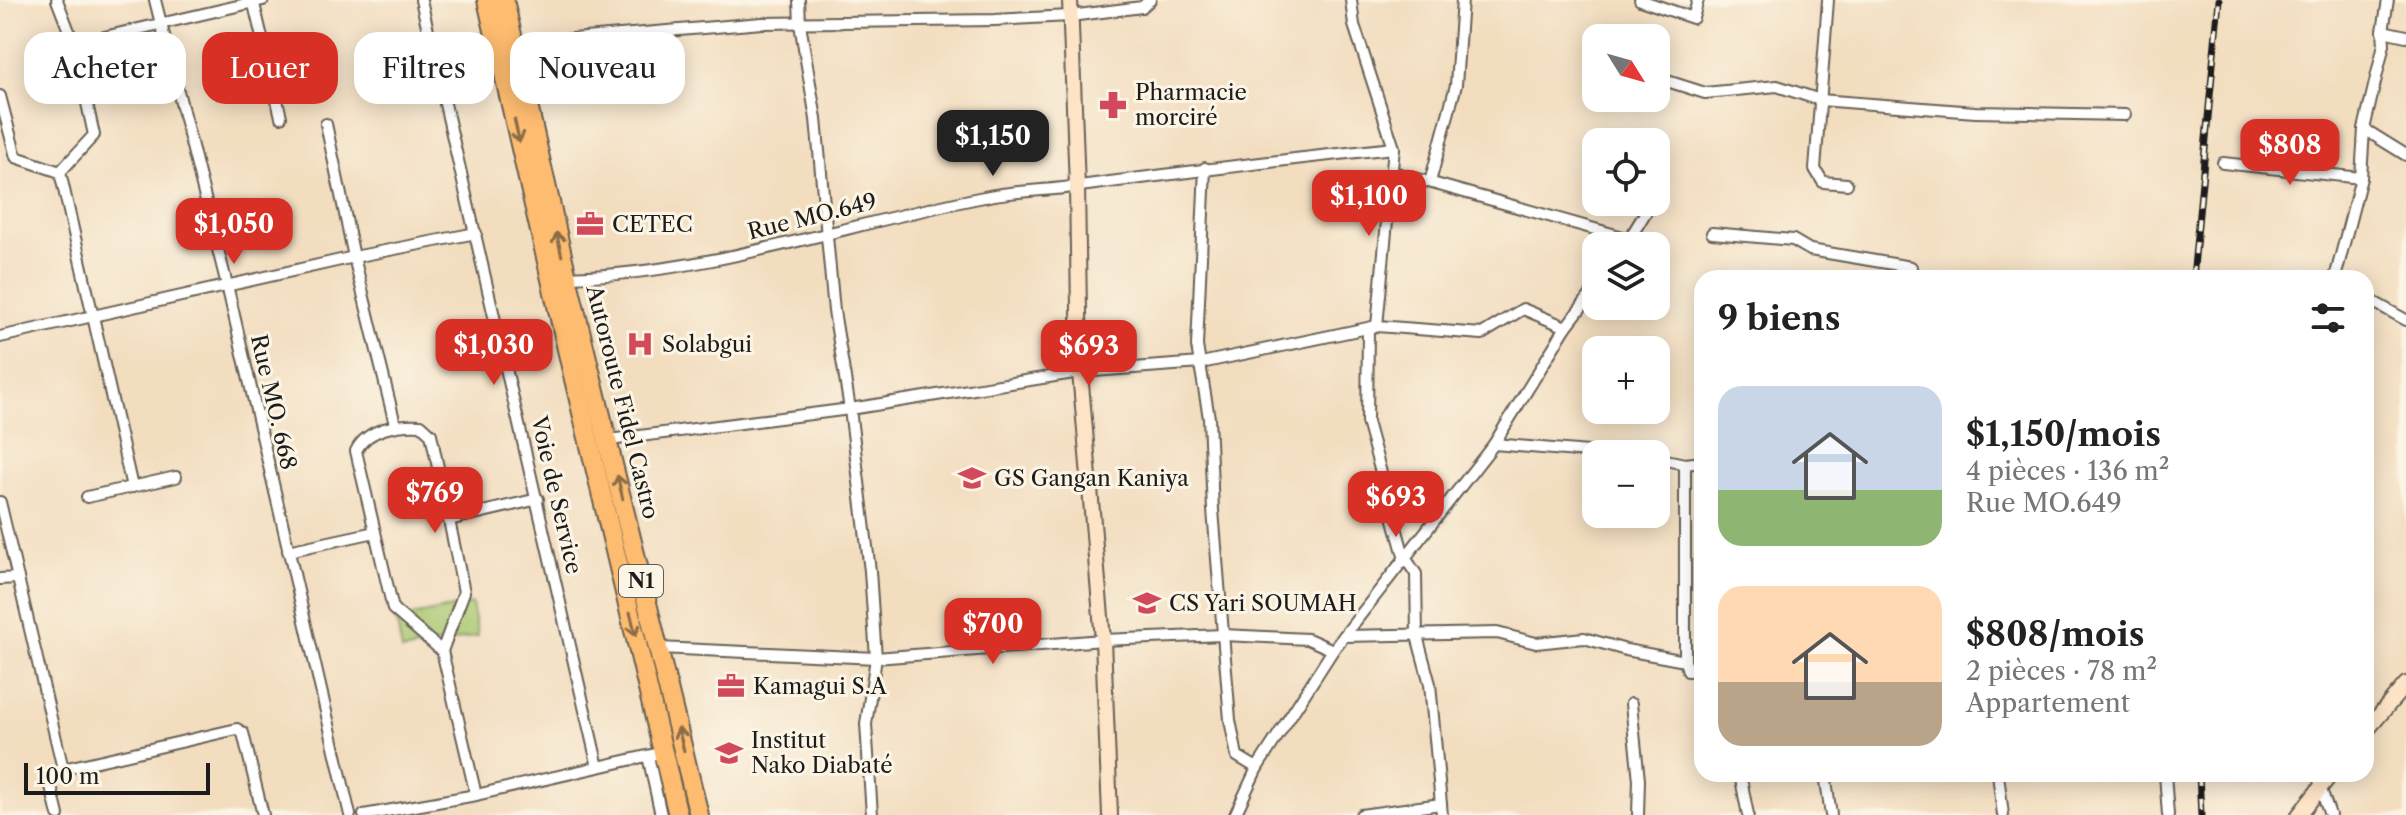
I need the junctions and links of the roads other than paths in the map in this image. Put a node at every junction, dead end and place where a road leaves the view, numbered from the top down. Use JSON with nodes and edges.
{"nodes":[{"id":1,"x":57,"y":0,"type":"edge"},
{"id":2,"x":155,"y":0,"type":"edge"},
{"id":3,"x":421,"y":0,"type":"edge"},
{"id":4,"x":487,"y":0,"type":"edge"},
{"id":5,"x":504,"y":0,"type":"edge"},
{"id":6,"x":799,"y":0,"type":"edge"},
{"id":7,"x":1070,"y":0,"type":"edge"},
{"id":8,"x":1150,"y":0,"type":"edge"},
{"id":9,"x":1351,"y":0,"type":"edge"},
{"id":10,"x":1462,"y":0,"type":"edge"},
{"id":11,"x":1640,"y":0,"type":"edge"},
{"id":12,"x":1698,"y":0,"type":"edge"},
{"id":13,"x":1828,"y":0,"type":"edge"},
{"id":14,"x":2388,"y":0,"type":"edge"},
{"id":15,"x":257,"y":1,"type":"edge"},
{"id":16,"x":1070,"y":16,"type":"junction"},
{"id":17,"x":800,"y":24,"type":"junction"},
{"id":18,"x":160,"y":25,"type":"junction"},
{"id":19,"x":2383,"y":31,"type":"junction"},
{"id":20,"x":69,"y":32,"type":"edge"},
{"id":21,"x":128,"y":32,"type":"edge"},
{"id":22,"x":511,"y":32,"type":"edge"},
{"id":23,"x":656,"y":32,"type":"edge"},
{"id":24,"x":2406,"y":36,"type":"edge"},
{"id":25,"x":1670,"y":82,"type":"edge"},
{"id":26,"x":0,"y":96,"type":"edge"},
{"id":27,"x":1820,"y":100,"type":"junction"},
{"id":28,"x":87,"y":104,"type":"edge"},
{"id":29,"x":528,"y":104,"type":"edge"},
{"id":30,"x":2125,"y":115,"type":"dead end"},
{"id":31,"x":281,"y":117,"type":"dead end"},
{"id":32,"x":326,"y":124,"type":"dead end"},
{"id":33,"x":2364,"y":129,"type":"junction"},
{"id":34,"x":1394,"y":150,"type":"junction"},
{"id":35,"x":2406,"y":155,"type":"edge"},
{"id":36,"x":2223,"y":163,"type":"dead end"},
{"id":37,"x":1205,"y":168,"type":"junction"},
{"id":38,"x":60,"y":172,"type":"junction"},
{"id":39,"x":1393,"y":172,"type":"junction"},
{"id":40,"x":2361,"y":178,"type":"junction"},
{"id":41,"x":1430,"y":182,"type":"junction"},
{"id":42,"x":1847,"y":184,"type":"dead end"},
{"id":43,"x":1077,"y":187,"type":"junction"},
{"id":44,"x":1592,"y":232,"type":"edge"},
{"id":45,"x":476,"y":233,"type":"junction"},
{"id":46,"x":1712,"y":233,"type":"dead end"},
{"id":47,"x":827,"y":234,"type":"junction"},
{"id":48,"x":354,"y":257,"type":"junction"},
{"id":49,"x":1910,"y":270,"type":"edge"},
{"id":50,"x":2337,"y":270,"type":"edge"},
{"id":51,"x":567,"y":277,"type":"junction"},
{"id":52,"x":227,"y":285,"type":"junction"},
{"id":53,"x":2374,"y":302,"type":"edge"},
{"id":54,"x":1582,"y":306,"type":"edge"},
{"id":55,"x":92,"y":316,"type":"junction"},
{"id":56,"x":2406,"y":320,"type":"edge"},
{"id":57,"x":1372,"y":327,"type":"junction"},
{"id":58,"x":1566,"y":327,"type":"junction"},
{"id":59,"x":0,"y":337,"type":"edge"},
{"id":60,"x":1201,"y":363,"type":"junction"},
{"id":61,"x":1080,"y":372,"type":"junction"},
{"id":62,"x":850,"y":409,"type":"junction"},
{"id":63,"x":395,"y":424,"type":"junction"},
{"id":64,"x":609,"y":440,"type":"junction"},
{"id":65,"x":1494,"y":444,"type":"junction"},
{"id":66,"x":1582,"y":451,"type":"edge"},
{"id":67,"x":1670,"y":461,"type":"edge"},
{"id":68,"x":1694,"y":463,"type":"edge"},
{"id":69,"x":1685,"y":464,"type":"junction"},
{"id":70,"x":176,"y":477,"type":"dead end"},
{"id":71,"x":132,"y":487,"type":"junction"},
{"id":72,"x":87,"y":497,"type":"dead end"},
{"id":73,"x":538,"y":499,"type":"junction"},
{"id":74,"x":0,"y":502,"type":"edge"},
{"id":75,"x":449,"y":520,"type":"junction"},
{"id":76,"x":375,"y":532,"type":"junction"},
{"id":77,"x":288,"y":551,"type":"junction"},
{"id":78,"x":1404,"y":556,"type":"junction"},
{"id":79,"x":18,"y":578,"type":"junction"},
{"id":80,"x":0,"y":579,"type":"edge"},
{"id":81,"x":1223,"y":635,"type":"junction"},
{"id":82,"x":1344,"y":636,"type":"junction"},
{"id":83,"x":1417,"y":636,"type":"junction"},
{"id":84,"x":1103,"y":640,"type":"junction"},
{"id":85,"x":659,"y":648,"type":"junction"},
{"id":86,"x":1333,"y":650,"type":"junction"},
{"id":87,"x":442,"y":651,"type":"junction"},
{"id":88,"x":876,"y":658,"type":"junction"},
{"id":89,"x":1685,"y":661,"type":"junction"},
{"id":90,"x":1694,"y":671,"type":"edge"},
{"id":91,"x":2406,"y":684,"type":"edge"},
{"id":92,"x":1631,"y":704,"type":"dead end"},
{"id":93,"x":2374,"y":722,"type":"edge"},
{"id":94,"x":656,"y":754,"type":"junction"},
{"id":95,"x":598,"y":767,"type":"junction"},
{"id":96,"x":1257,"y":768,"type":"junction"},
{"id":97,"x":63,"y":769,"type":"junction"},
{"id":98,"x":1742,"y":782,"type":"edge"},
{"id":99,"x":1826,"y":782,"type":"edge"},
{"id":100,"x":1999,"y":782,"type":"edge"},
{"id":101,"x":2166,"y":782,"type":"edge"},
{"id":102,"x":2318,"y":782,"type":"edge"},
{"id":103,"x":2319,"y":782,"type":"edge"},
{"id":104,"x":476,"y":795,"type":"junction"},
{"id":105,"x":1442,"y":809,"type":"edge"},
{"id":106,"x":397,"y":812,"type":"edge"},
{"id":107,"x":58,"y":815,"type":"edge"},
{"id":108,"x":263,"y":815,"type":"edge"},
{"id":109,"x":350,"y":815,"type":"edge"},
{"id":110,"x":364,"y":815,"type":"edge"},
{"id":111,"x":661,"y":815,"type":"edge"},
{"id":112,"x":678,"y":815,"type":"edge"},
{"id":113,"x":699,"y":815,"type":"edge"},
{"id":114,"x":872,"y":815,"type":"edge"},
{"id":115,"x":1110,"y":815,"type":"edge"},
{"id":116,"x":1235,"y":815,"type":"edge"},
{"id":117,"x":1361,"y":815,"type":"edge"},
{"id":118,"x":1638,"y":815,"type":"edge"},
{"id":119,"x":1748,"y":815,"type":"edge"},
{"id":120,"x":1831,"y":815,"type":"edge"},
{"id":121,"x":2003,"y":815,"type":"edge"},
{"id":122,"x":2168,"y":815,"type":"edge"},
{"id":123,"x":2299,"y":815,"type":"edge"},
{"id":124,"x":2330,"y":815,"type":"edge"}],
"edges":[{"from":1,"to":20,"type":"street"},
{"from":2,"to":18,"type":"street","name":"Rue MO. 668"},
{"from":3,"to":45,"type":"street","name":"Voie de Service"},
{"from":4,"to":94,"type":"highway","name":"Autoroute Fidel Castro","number":"N1","one_way":true},
{"from":5,"to":22,"type":"highway","name":"Autoroute Fidel Castro","number":"N1"},
{"from":6,"to":17,"type":"street"},
{"from":7,"to":16,"type":"street"},
{"from":8,"to":16,"type":"street"},
{"from":9,"to":34,"type":"street"},
{"from":10,"to":41,"type":"street"},
{"from":11,"to":12,"type":"street"},
{"from":13,"to":27,"type":"street"},
{"from":14,"to":19,"type":"street"},
{"from":15,"to":18,"type":"street"},
{"from":15,"to":31,"type":"street"},
{"from":16,"to":17,"type":"street"},
{"from":16,"to":43,"type":"street"},
{"from":17,"to":23,"type":"street"},
{"from":17,"to":47,"type":"street"},
{"from":18,"to":21,"type":"street"},
{"from":18,"to":52,"type":"street","name":"Rue MO. 668"},
{"from":19,"to":24,"type":"street"},
{"from":19,"to":33,"type":"street"},
{"from":25,"to":27,"type":"street"},
{"from":26,"to":38,"type":"street"},
{"from":27,"to":30,"type":"street"},
{"from":27,"to":42,"type":"street"},
{"from":28,"to":38,"type":"street"},
{"from":51,"to":29,"type":"highway","name":"Autoroute Fidel Castro","number":"N1","one_way":true},
{"from":32,"to":48,"type":"street"},
{"from":33,"to":35,"type":"street"},
{"from":33,"to":40,"type":"street"},
{"from":34,"to":37,"type":"street","name":"Rue MO.649"},
{"from":34,"to":39,"type":"street"},
{"from":36,"to":40,"type":"street"},
{"from":37,"to":43,"type":"street","name":"Rue MO.649"},
{"from":37,"to":60,"type":"street"},
{"from":38,"to":55,"type":"street"},
{"from":39,"to":41,"type":"street"},
{"from":39,"to":57,"type":"street"},
{"from":40,"to":50,"type":"street"},
{"from":41,"to":44,"type":"street"},
{"from":43,"to":47,"type":"street","name":"Rue MO.649"},
{"from":43,"to":61,"type":"street"},
{"from":45,"to":48,"type":"street"},
{"from":45,"to":73,"type":"street","name":"Voie de Service"},
{"from":46,"to":49,"type":"street"},
{"from":47,"to":51,"type":"street","name":"Rue MO.649"},
{"from":47,"to":62,"type":"street"},
{"from":48,"to":52,"type":"street"},
{"from":48,"to":63,"type":"street"},
{"from":51,"to":64,"type":"highway","name":"Autoroute Fidel Castro","number":"N1"},
{"from":52,"to":55,"type":"street"},
{"from":52,"to":77,"type":"street","name":"Rue MO. 668"},
{"from":53,"to":56,"type":"street"},
{"from":54,"to":58,"type":"street"},
{"from":55,"to":59,"type":"street"},
{"from":55,"to":71,"type":"street"},
{"from":57,"to":58,"type":"street"},
{"from":57,"to":60,"type":"street"},
{"from":57,"to":78,"type":"street"},
{"from":58,"to":65,"type":"street"},
{"from":60,"to":61,"type":"street"},
{"from":60,"to":81,"type":"street"},
{"from":61,"to":62,"type":"street"},
{"from":61,"to":84,"type":"street"},
{"from":62,"to":64,"type":"street"},
{"from":62,"to":88,"type":"street"},
{"from":63,"to":75,"type":"street"},
{"from":63,"to":76,"type":"street"},
{"from":85,"to":64,"type":"highway","name":"Autoroute Fidel Castro","number":"N1","one_way":true},
{"from":65,"to":66,"type":"street"},
{"from":65,"to":78,"type":"street"},
{"from":67,"to":69,"type":"street"},
{"from":68,"to":69,"type":"street"},
{"from":69,"to":89,"type":"street"},
{"from":70,"to":71,"type":"street"},
{"from":71,"to":72,"type":"street"},
{"from":73,"to":75,"type":"street"},
{"from":73,"to":95,"type":"street","name":"Voie de Service"},
{"from":74,"to":79,"type":"street"},
{"from":75,"to":87,"type":"street"},
{"from":76,"to":77,"type":"street"},
{"from":76,"to":87,"type":"street"},
{"from":77,"to":109,"type":"street","name":"Rue MO. 668"},
{"from":78,"to":82,"type":"street"},
{"from":78,"to":83,"type":"street"},
{"from":79,"to":80,"type":"street"},
{"from":79,"to":97,"type":"street"},
{"from":81,"to":84,"type":"street"},
{"from":81,"to":86,"type":"street"},
{"from":81,"to":96,"type":"street"},
{"from":82,"to":83,"type":"street"},
{"from":82,"to":86,"type":"street"},
{"from":83,"to":89,"type":"street"},
{"from":83,"to":105,"type":"street"},
{"from":84,"to":88,"type":"street"},
{"from":84,"to":115,"type":"street"},
{"from":85,"to":88,"type":"street"},
{"from":113,"to":85,"type":"highway","name":"Autoroute Fidel Castro","number":"N1","one_way":true},
{"from":86,"to":96,"type":"street"},
{"from":87,"to":104,"type":"street"},
{"from":88,"to":114,"type":"street"},
{"from":89,"to":90,"type":"street"},
{"from":91,"to":93,"type":"street"},
{"from":92,"to":118,"type":"street"},
{"from":94,"to":95,"type":"street"},
{"from":94,"to":111,"type":"street"},
{"from":94,"to":112,"type":"highway","name":"Autoroute Fidel Castro","number":"N1"},
{"from":95,"to":104,"type":"street"},
{"from":96,"to":116,"type":"street"},
{"from":97,"to":107,"type":"street"},
{"from":97,"to":108,"type":"street"},
{"from":98,"to":119,"type":"street"},
{"from":99,"to":120,"type":"street"},
{"from":100,"to":121,"type":"street"},
{"from":101,"to":122,"type":"street"},
{"from":102,"to":123,"type":"street"},
{"from":103,"to":124,"type":"street"},
{"from":104,"to":106,"type":"street"},
{"from":105,"to":117,"type":"street"},
{"from":106,"to":110,"type":"street"}]}
